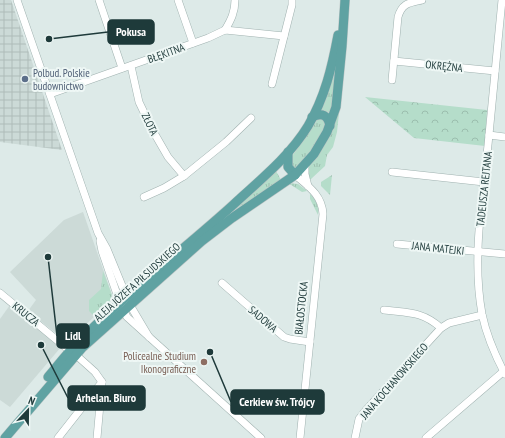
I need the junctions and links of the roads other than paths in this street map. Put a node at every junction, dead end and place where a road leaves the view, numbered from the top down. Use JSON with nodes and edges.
{"nodes":[{"id":1,"x":17,"y":0,"type":"edge"},
{"id":2,"x":99,"y":0,"type":"edge"},
{"id":3,"x":178,"y":0,"type":"edge"},
{"id":4,"x":235,"y":0,"type":"edge"},
{"id":5,"x":292,"y":0,"type":"edge"},
{"id":6,"x":345,"y":0,"type":"edge"},
{"id":7,"x":422,"y":0,"type":"edge"},
{"id":8,"x":502,"y":0,"type":"edge"},
{"id":9,"x":225,"y":30,"type":"junction"},
{"id":10,"x":284,"y":36,"type":"junction"},
{"id":11,"x":193,"y":43,"type":"junction"},
{"id":12,"x":394,"y":61,"type":"junction"},
{"id":13,"x":131,"y":66,"type":"junction"},
{"id":14,"x":122,"y":68,"type":"junction"},
{"id":15,"x":495,"y":71,"type":"junction"},
{"id":16,"x":392,"y":80,"type":"dead end"},
{"id":17,"x":272,"y":84,"type":"dead end"},
{"id":18,"x":50,"y":94,"type":"junction"},
{"id":19,"x":312,"y":117,"type":"junction"},
{"id":20,"x":251,"y":118,"type":"dead end"},
{"id":21,"x":330,"y":126,"type":"junction"},
{"id":22,"x":489,"y":135,"type":"junction"},
{"id":23,"x":505,"y":138,"type":"edge"},
{"id":24,"x":288,"y":152,"type":"junction"},
{"id":25,"x":305,"y":165,"type":"junction"},
{"id":26,"x":392,"y":172,"type":"dead end"},
{"id":27,"x":295,"y":175,"type":"junction"},
{"id":28,"x":184,"y":176,"type":"junction"},
{"id":29,"x":484,"y":182,"type":"junction"},
{"id":30,"x":308,"y":186,"type":"junction"},
{"id":31,"x":144,"y":197,"type":"dead end"},
{"id":32,"x":398,"y":244,"type":"dead end"},
{"id":33,"x":478,"y":252,"type":"junction"},
{"id":34,"x":505,"y":254,"type":"edge"},
{"id":35,"x":222,"y":283,"type":"dead end"},
{"id":36,"x":0,"y":293,"type":"edge"},
{"id":37,"x":125,"y":304,"type":"junction"},
{"id":38,"x":384,"y":310,"type":"dead end"},
{"id":39,"x":482,"y":315,"type":"junction"},
{"id":40,"x":441,"y":328,"type":"junction"},
{"id":41,"x":310,"y":342,"type":"junction"},
{"id":42,"x":73,"y":353,"type":"junction"},
{"id":43,"x":504,"y":372,"type":"edge"},
{"id":44,"x":102,"y":382,"type":"junction"},
{"id":45,"x":0,"y":435,"type":"edge"},
{"id":46,"x":5,"y":438,"type":"edge"},
{"id":47,"x":58,"y":438,"type":"edge"},
{"id":48,"x":97,"y":438,"type":"edge"},
{"id":49,"x":261,"y":438,"type":"edge"},
{"id":50,"x":300,"y":438,"type":"edge"},
{"id":51,"x":355,"y":438,"type":"edge"},
{"id":52,"x":426,"y":438,"type":"edge"}],
"edges":[{"from":1,"to":18,"type":"street"},
{"from":2,"to":14,"type":"street"},
{"from":3,"to":11,"type":"street"},
{"from":4,"to":9,"type":"street"},
{"from":5,"to":10,"type":"street"},
{"from":6,"to":19,"type":"main road"},
{"from":6,"to":21,"type":"main road"},
{"from":7,"to":12,"type":"street"},
{"from":8,"to":15,"type":"street","name":"TADEUSZA REJTANA"},
{"from":9,"to":10,"type":"street"},
{"from":9,"to":11,"type":"street","name":"BŁĘKITNA"},
{"from":10,"to":17,"type":"street"},
{"from":11,"to":13,"type":"street","name":"BŁĘKITNA"},
{"from":12,"to":15,"type":"street","name":"OKRĘŻNA"},
{"from":12,"to":16,"type":"street"},
{"from":13,"to":14,"type":"street","name":"BŁĘKITNA"},
{"from":13,"to":28,"type":"street","name":"ZŁOTA"},
{"from":14,"to":18,"type":"street","name":"BŁĘKITNA"},
{"from":15,"to":22,"type":"street","name":"TADEUSZA REJTANA"},
{"from":18,"to":37,"type":"street"},
{"from":19,"to":21,"type":"main road"},
{"from":19,"to":24,"type":"main road"},
{"from":20,"to":28,"type":"street"},
{"from":21,"to":25,"type":"main road"},
{"from":22,"to":23,"type":"street"},
{"from":22,"to":29,"type":"street","name":"TADEUSZA REJTANA"},
{"from":24,"to":27,"type":"main road"},
{"from":24,"to":37,"type":"main road","name":"ALEJA JÓZEFA PIŁSUDSKIEGO"},
{"from":25,"to":27,"type":"main road","name":"ALEJA JÓZEFA PIŁSUDSKIEGO"},
{"from":25,"to":30,"type":"street"},
{"from":26,"to":29,"type":"street"},
{"from":27,"to":30,"type":"street","name":"BIAŁOSTOCKA"},
{"from":27,"to":37,"type":"main road","name":"ALEJA JÓZEFA PIŁSUDSKIEGO"},
{"from":28,"to":31,"type":"street"},
{"from":29,"to":33,"type":"street","name":"TADEUSZA REJTANA"},
{"from":30,"to":41,"type":"street","name":"BIAŁOSTOCKA"},
{"from":32,"to":33,"type":"street","name":"JANA MATEJKI"},
{"from":33,"to":34,"type":"street","name":"JANA MATEJKI"},
{"from":33,"to":39,"type":"street","name":"TADEUSZA REJTANA"},
{"from":35,"to":41,"type":"street","name":"SADOWA"},
{"from":36,"to":42,"type":"street","name":"KRUCZA"},
{"from":37,"to":42,"type":"main road","name":"ALEJA JÓZEFA PIŁSUDSKIEGO"},
{"from":37,"to":49,"type":"street"},
{"from":38,"to":40,"type":"street"},
{"from":39,"to":40,"type":"street","name":"JANA KOCHANOWSKIEGO"},
{"from":39,"to":43,"type":"street","name":"TADEUSZA REJTANA"},
{"from":40,"to":51,"type":"street","name":"JANA KOCHANOWSKIEGO"},
{"from":41,"to":50,"type":"street","name":"BIAŁOSTOCKA"},
{"from":42,"to":44,"type":"street","name":"KRUCZA"},
{"from":42,"to":45,"type":"main road","name":"ALEJA JÓZEFA PIŁSUDSKIEGO"},
{"from":42,"to":46,"type":"main road","name":"ALEJA JÓZEFA PIŁSUDSKIEGO"},
{"from":43,"to":52,"type":"street"},
{"from":44,"to":47,"type":"street"},
{"from":44,"to":48,"type":"street"}]}
